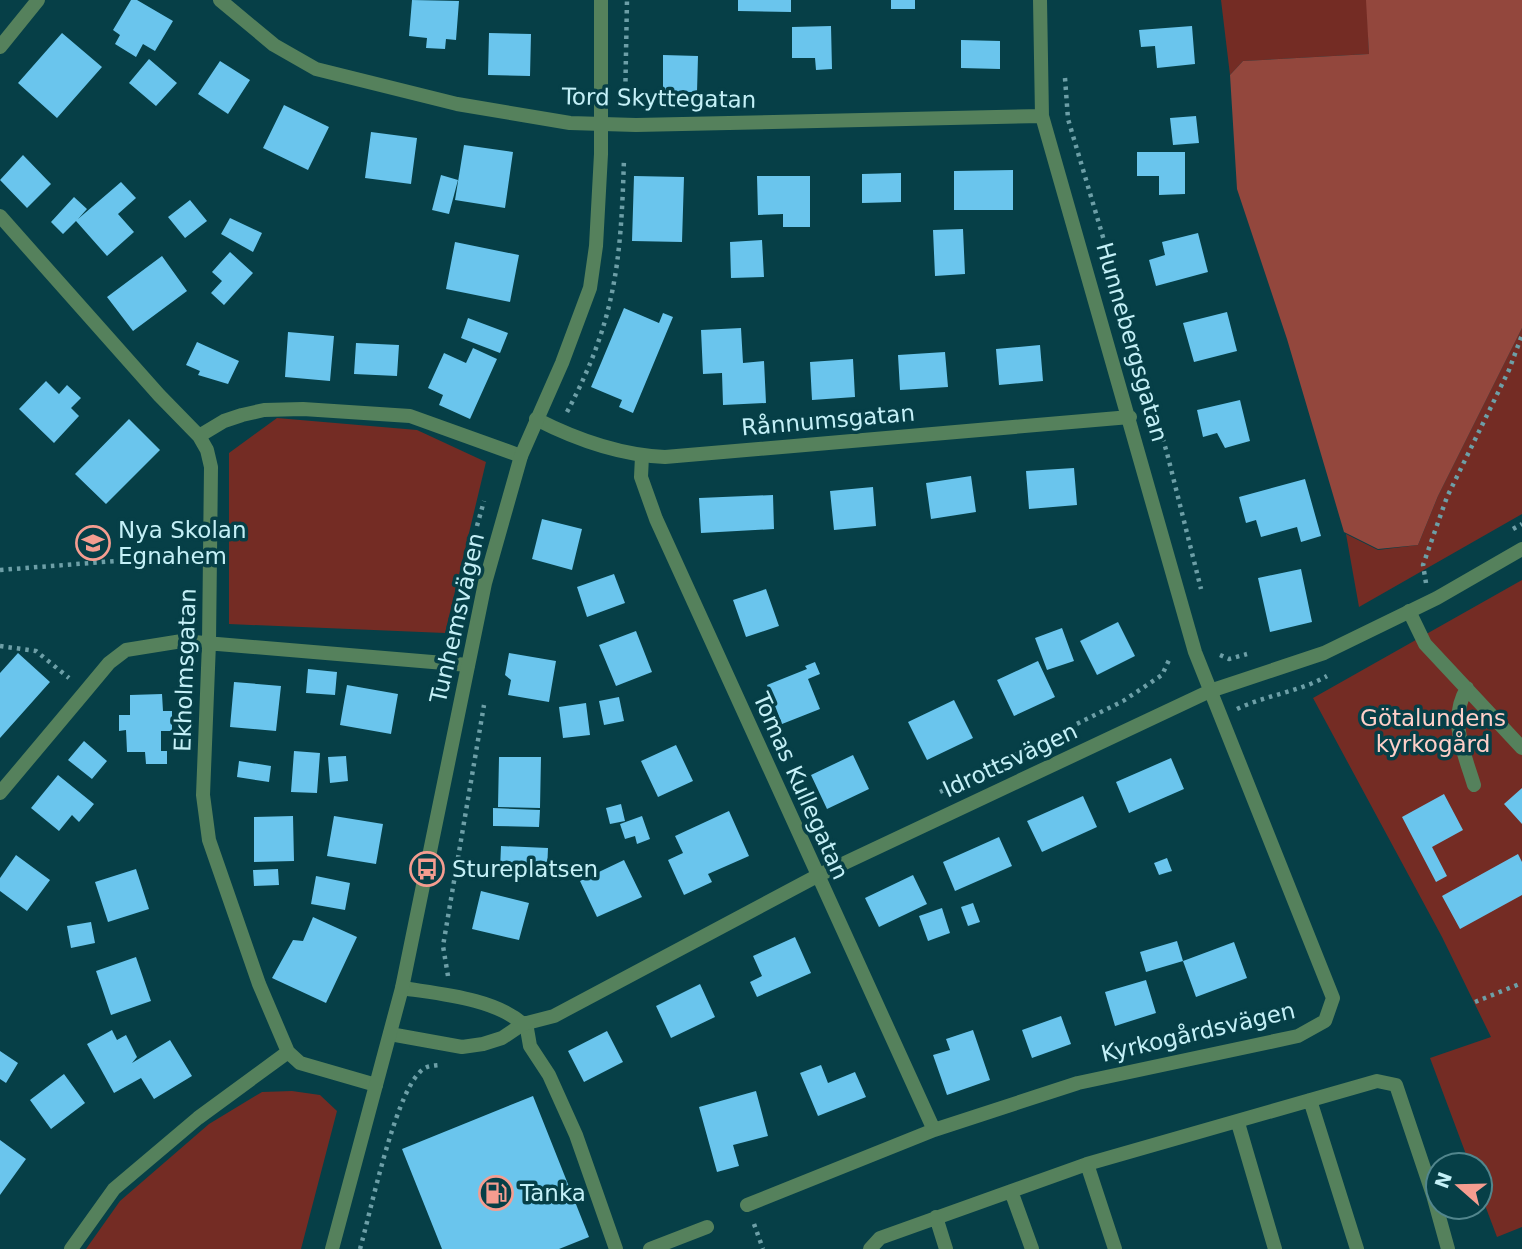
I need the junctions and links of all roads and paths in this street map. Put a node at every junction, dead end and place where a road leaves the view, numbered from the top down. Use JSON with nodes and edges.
{"nodes":[{"id":1,"x":38,"y":0,"type":"edge"},
{"id":2,"x":220,"y":0,"type":"edge"},
{"id":3,"x":601,"y":0,"type":"edge"},
{"id":4,"x":627,"y":0,"type":"edge"},
{"id":5,"x":1040,"y":0,"type":"edge"},
{"id":6,"x":0,"y":47,"type":"edge"},
{"id":7,"x":1064,"y":64,"type":"dead end"},
{"id":8,"x":1042,"y":116,"type":"junction"},
{"id":9,"x":601,"y":124,"type":"junction"},
{"id":10,"x":625,"y":125,"type":"junction"},
{"id":11,"x":0,"y":216,"type":"edge"},
{"id":12,"x":1522,"y":335,"type":"edge"},
{"id":13,"x":1130,"y":416,"type":"junction"},
{"id":14,"x":536,"y":419,"type":"junction"},
{"id":15,"x":557,"y":430,"type":"junction"},
{"id":16,"x":199,"y":436,"type":"junction"},
{"id":17,"x":521,"y":456,"type":"junction"},
{"id":18,"x":642,"y":456,"type":"junction"},
{"id":19,"x":1522,"y":524,"type":"edge"},
{"id":20,"x":1510,"y":531,"type":"dead end"},
{"id":21,"x":1522,"y":549,"type":"edge"},
{"id":22,"x":211,"y":553,"type":"junction"},
{"id":23,"x":0,"y":570,"type":"edge"},
{"id":24,"x":1438,"y":572,"type":"dead end"},
{"id":25,"x":1426,"y":579,"type":"junction"},
{"id":26,"x":1414,"y":586,"type":"dead end"},
{"id":27,"x":1202,"y":592,"type":"dead end"},
{"id":28,"x":1437,"y":598,"type":"junction"},
{"id":29,"x":1409,"y":611,"type":"junction"},
{"id":30,"x":209,"y":643,"type":"junction"},
{"id":31,"x":0,"y":646,"type":"edge"},
{"id":32,"x":1216,"y":647,"type":"dead end"},
{"id":33,"x":1256,"y":651,"type":"dead end"},
{"id":34,"x":1170,"y":660,"type":"dead end"},
{"id":35,"x":468,"y":665,"type":"junction"},
{"id":36,"x":1309,"y":686,"type":"dead end"},
{"id":37,"x":1467,"y":688,"type":"junction"},
{"id":38,"x":1296,"y":690,"type":"dead end"},
{"id":39,"x":1210,"y":691,"type":"junction"},
{"id":40,"x":84,"y":692,"type":"junction"},
{"id":41,"x":485,"y":696,"type":"dead end"},
{"id":42,"x":1522,"y":748,"type":"edge"},
{"id":43,"x":1474,"y":785,"type":"dead end"},
{"id":44,"x":0,"y":793,"type":"edge"},
{"id":45,"x":935,"y":795,"type":"dead end"},
{"id":46,"x":817,"y":876,"type":"junction"},
{"id":47,"x":449,"y":978,"type":"dead end"},
{"id":48,"x":1522,"y":983,"type":"edge"},
{"id":49,"x":402,"y":988,"type":"junction"},
{"id":50,"x":1475,"y":1002,"type":"dead end"},
{"id":51,"x":524,"y":1024,"type":"junction"},
{"id":52,"x":390,"y":1034,"type":"junction"},
{"id":53,"x":288,"y":1052,"type":"junction"},
{"id":54,"x":428,"y":1066,"type":"dead end"},
{"id":55,"x":376,"y":1085,"type":"junction"},
{"id":56,"x":1310,"y":1100,"type":"junction"},
{"id":57,"x":1238,"y":1123,"type":"junction"},
{"id":58,"x":934,"y":1130,"type":"junction"},
{"id":59,"x":1087,"y":1164,"type":"junction"},
{"id":60,"x":1011,"y":1191,"type":"junction"},
{"id":61,"x":747,"y":1205,"type":"dead end"},
{"id":62,"x":936,"y":1217,"type":"junction"},
{"id":63,"x":707,"y":1227,"type":"dead end"},
{"id":64,"x":71,"y":1249,"type":"edge"},
{"id":65,"x":332,"y":1249,"type":"edge"},
{"id":66,"x":359,"y":1249,"type":"edge"},
{"id":67,"x":616,"y":1249,"type":"edge"},
{"id":68,"x":650,"y":1249,"type":"edge"},
{"id":69,"x":870,"y":1249,"type":"edge"},
{"id":70,"x":946,"y":1249,"type":"edge"},
{"id":71,"x":1031,"y":1249,"type":"edge"},
{"id":72,"x":1115,"y":1249,"type":"edge"},
{"id":73,"x":1275,"y":1249,"type":"edge"},
{"id":74,"x":1357,"y":1249,"type":"edge"},
{"id":75,"x":1448,"y":1249,"type":"edge"}],
"edges":[{"from":1,"to":6,"type":"street"},
{"from":2,"to":9,"type":"street","name":"Tord Skyttegatan"},
{"from":3,"to":9,"type":"street","name":"Tunhemsvägen"},
{"from":4,"to":10,"type":"path"},
{"from":5,"to":8,"type":"street","name":"Hunnebergsgatan"},
{"from":7,"to":27,"type":"path"},
{"from":8,"to":10,"type":"street","name":"Tord Skyttegatan"},
{"from":8,"to":13,"type":"street","name":"Hunnebergsgatan"},
{"from":9,"to":10,"type":"street","name":"Tord Skyttegatan"},
{"from":9,"to":14,"type":"street","name":"Tunhemsvägen"},
{"from":10,"to":15,"type":"path"},
{"from":11,"to":16,"type":"street","name":"Ekholmsgatan"},
{"from":12,"to":25,"type":"path"},
{"from":13,"to":18,"type":"street","name":"Rånnumsgatan"},
{"from":13,"to":39,"type":"street","name":"Hunnebergsgatan"},
{"from":14,"to":15,"type":"street","name":"Rånnumsgatan"},
{"from":14,"to":17,"type":"street","name":"Tunhemsvägen"},
{"from":15,"to":18,"type":"street","name":"Rånnumsgatan"},
{"from":16,"to":17,"type":"street"},
{"from":16,"to":22,"type":"street","name":"Ekholmsgatan"},
{"from":17,"to":35,"type":"street","name":"Tunhemsvägen"},
{"from":18,"to":46,"type":"street","name":"Tomas Kullegatan"},
{"from":19,"to":20,"type":"path"},
{"from":21,"to":28,"type":"street","name":"Idrottsvägen"},
{"from":22,"to":23,"type":"path"},
{"from":22,"to":30,"type":"street","name":"Ekholmsgatan"},
{"from":24,"to":25,"type":"path"},
{"from":25,"to":26,"type":"path"},
{"from":25,"to":28,"type":"path"},
{"from":28,"to":29,"type":"street","name":"Idrottsvägen"},
{"from":29,"to":37,"type":"street"},
{"from":29,"to":39,"type":"street","name":"Idrottsvägen"},
{"from":30,"to":35,"type":"street"},
{"from":30,"to":40,"type":"street"},
{"from":30,"to":53,"type":"street","name":"Ekholmsgatan"},
{"from":31,"to":40,"type":"path"},
{"from":32,"to":33,"type":"path"},
{"from":34,"to":45,"type":"path"},
{"from":35,"to":49,"type":"street","name":"Tunhemsvägen"},
{"from":36,"to":38,"type":"path"},
{"from":37,"to":42,"type":"street"},
{"from":37,"to":43,"type":"street"},
{"from":39,"to":46,"type":"street","name":"Idrottsvägen"},
{"from":39,"to":58,"type":"street","name":"Kyrkogårdsvägen"},
{"from":40,"to":44,"type":"street"},
{"from":41,"to":47,"type":"path"},
{"from":46,"to":51,"type":"street","name":"Idrottsvägen"},
{"from":46,"to":58,"type":"street","name":"Tomas Kullegatan"},
{"from":48,"to":50,"type":"path"},
{"from":49,"to":51,"type":"street"},
{"from":49,"to":52,"type":"street","name":"Tunhemsvägen"},
{"from":51,"to":52,"type":"street","name":"Idrottsvägen"},
{"from":51,"to":67,"type":"street"},
{"from":52,"to":55,"type":"street","name":"Tunhemsvägen"},
{"from":53,"to":55,"type":"street"},
{"from":53,"to":64,"type":"street"},
{"from":54,"to":66,"type":"path"},
{"from":55,"to":65,"type":"street","name":"Tunhemsvägen"},
{"from":56,"to":57,"type":"street"},
{"from":56,"to":74,"type":"street"},
{"from":56,"to":75,"type":"street"},
{"from":57,"to":59,"type":"street"},
{"from":57,"to":73,"type":"street"},
{"from":58,"to":61,"type":"street","name":"Kyrkogårdsvägen"},
{"from":59,"to":60,"type":"street"},
{"from":59,"to":72,"type":"street"},
{"from":60,"to":62,"type":"street"},
{"from":60,"to":71,"type":"street"},
{"from":62,"to":69,"type":"street"},
{"from":62,"to":70,"type":"street"},
{"from":63,"to":68,"type":"street"}]}
